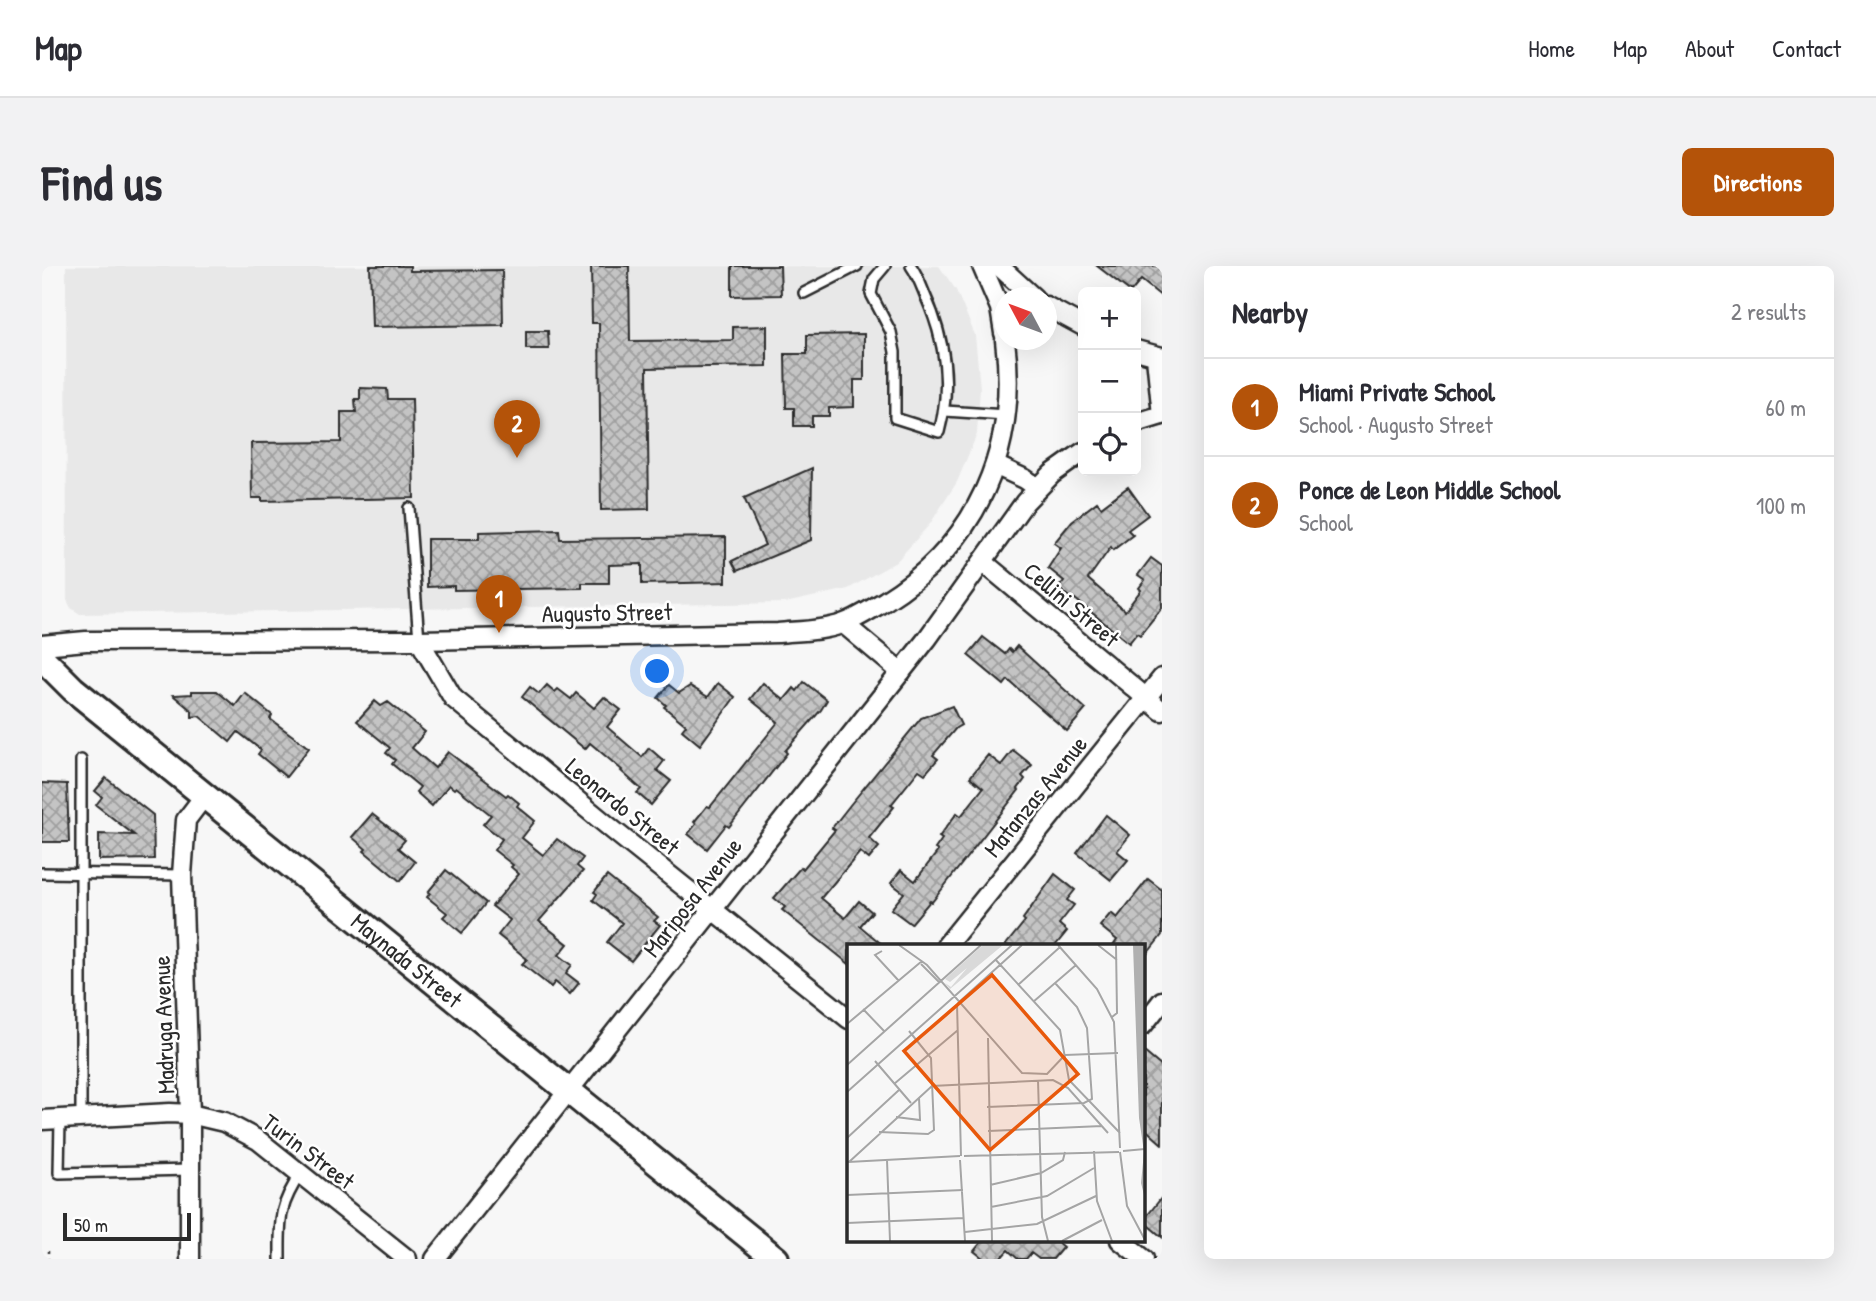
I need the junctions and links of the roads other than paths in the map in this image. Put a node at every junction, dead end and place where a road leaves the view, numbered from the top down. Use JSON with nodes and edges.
{"nodes":[{"id":1,"x":857,"y":266,"type":"edge"},
{"id":2,"x":885,"y":266,"type":"edge"},
{"id":3,"x":911,"y":266,"type":"edge"},
{"id":4,"x":982,"y":266,"type":"edge"},
{"id":5,"x":999,"y":266,"type":"edge"},
{"id":6,"x":1022,"y":287,"type":"edge"},
{"id":7,"x":804,"y":293,"type":"dead end"},
{"id":8,"x":994,"y":294,"type":"edge"},
{"id":9,"x":1057,"y":312,"type":"edge"},
{"id":10,"x":1078,"y":323,"type":"edge"},
{"id":11,"x":1006,"y":350,"type":"edge"},
{"id":12,"x":1141,"y":352,"type":"edge"},
{"id":13,"x":1159,"y":357,"type":"edge"},
{"id":14,"x":945,"y":411,"type":"junction"},
{"id":15,"x":1006,"y":415,"type":"junction"},
{"id":16,"x":1162,"y":415,"type":"edge"},
{"id":17,"x":1141,"y":421,"type":"edge"},
{"id":18,"x":1078,"y":456,"type":"edge"},
{"id":19,"x":995,"y":465,"type":"junction"},
{"id":20,"x":1038,"y":488,"type":"junction"},
{"id":21,"x":409,"y":508,"type":"dead end"},
{"id":22,"x":983,"y":562,"type":"junction"},
{"id":23,"x":844,"y":624,"type":"junction"},
{"id":24,"x":419,"y":640,"type":"junction"},
{"id":25,"x":42,"y":645,"type":"edge"},
{"id":26,"x":42,"y":658,"type":"edge"},
{"id":27,"x":901,"y":672,"type":"junction"},
{"id":28,"x":1162,"y":678,"type":"edge"},
{"id":29,"x":1146,"y":698,"type":"junction"},
{"id":30,"x":1162,"y":711,"type":"edge"},
{"id":31,"x":81,"y":760,"type":"dead end"},
{"id":32,"x":205,"y":794,"type":"junction"},
{"id":33,"x":42,"y":873,"type":"edge"},
{"id":34,"x":81,"y":874,"type":"junction"},
{"id":35,"x":182,"y":875,"type":"junction"},
{"id":36,"x":714,"y":910,"type":"junction"},
{"id":37,"x":948,"y":944,"type":"edge"},
{"id":38,"x":1162,"y":1001,"type":"edge"},
{"id":39,"x":847,"y":1017,"type":"edge"},
{"id":40,"x":1144,"y":1024,"type":"edge"},
{"id":41,"x":569,"y":1092,"type":"junction"},
{"id":42,"x":190,"y":1114,"type":"junction"},
{"id":43,"x":81,"y":1118,"type":"junction"},
{"id":44,"x":51,"y":1119,"type":"edge"},
{"id":45,"x":190,"y":1170,"type":"junction"},
{"id":46,"x":301,"y":1173,"type":"junction"},
{"id":47,"x":1123,"y":1242,"type":"edge"},
{"id":48,"x":190,"y":1259,"type":"edge"},
{"id":49,"x":280,"y":1259,"type":"edge"},
{"id":50,"x":407,"y":1259,"type":"edge"},
{"id":51,"x":435,"y":1259,"type":"edge"},
{"id":52,"x":776,"y":1259,"type":"edge"},
{"id":53,"x":1144,"y":1259,"type":"edge"}],
"edges":[{"from":1,"to":7,"type":"lane"},
{"from":2,"to":14,"type":"lane"},
{"from":3,"to":14,"type":"lane"},
{"from":4,"to":8,"type":"street"},
{"from":5,"to":6,"type":"street"},
{"from":9,"to":10,"type":"street"},
{"from":11,"to":15,"type":"street","name":"Augusto Street"},
{"from":12,"to":13,"type":"street"},
{"from":13,"to":16,"type":"street"},
{"from":14,"to":15,"type":"lane"},
{"from":15,"to":19,"type":"street","name":"Augusto Street"},
{"from":16,"to":17,"type":"street"},
{"from":18,"to":20,"type":"street","name":"Mariposa Avenue"},
{"from":19,"to":20,"type":"street"},
{"from":19,"to":23,"type":"street","name":"Augusto Street"},
{"from":20,"to":22,"type":"street","name":"Mariposa Avenue"},
{"from":21,"to":24,"type":"lane"},
{"from":22,"to":27,"type":"street","name":"Mariposa Avenue"},
{"from":22,"to":29,"type":"street","name":"Cellini Street"},
{"from":23,"to":24,"type":"street","name":"Augusto Street"},
{"from":23,"to":27,"type":"street"},
{"from":24,"to":25,"type":"street","name":"Augusto Street"},
{"from":24,"to":36,"type":"street","name":"Leonardo Street"},
{"from":26,"to":32,"type":"street","name":"Maynada Street"},
{"from":27,"to":36,"type":"street","name":"Mariposa Avenue"},
{"from":28,"to":29,"type":"street","name":"Matanzas Avenue"},
{"from":29,"to":30,"type":"street","name":"Cellini Street"},
{"from":29,"to":37,"type":"street","name":"Matanzas Avenue"},
{"from":31,"to":34,"type":"lane"},
{"from":32,"to":35,"type":"street","name":"Madruga Avenue"},
{"from":32,"to":41,"type":"street","name":"Maynada Street"},
{"from":33,"to":34,"type":"lane"},
{"from":34,"to":35,"type":"lane"},
{"from":34,"to":43,"type":"lane"},
{"from":35,"to":42,"type":"street","name":"Madruga Avenue"},
{"from":36,"to":39,"type":"street","name":"Leonardo Street"},
{"from":36,"to":41,"type":"street","name":"Mariposa Avenue"},
{"from":38,"to":40,"type":"street"},
{"from":41,"to":51,"type":"street","name":"Mariposa Avenue"},
{"from":41,"to":52,"type":"street","name":"Maynada Street"},
{"from":42,"to":43,"type":"street","name":"Turin Street"},
{"from":42,"to":45,"type":"street","name":"Madruga Avenue"},
{"from":42,"to":46,"type":"street","name":"Turin Street"},
{"from":43,"to":44,"type":"street","name":"Turin Street"},
{"from":44,"to":45,"type":"lane"},
{"from":45,"to":48,"type":"street","name":"Madruga Avenue"},
{"from":46,"to":49,"type":"lane"},
{"from":46,"to":50,"type":"street","name":"Turin Street"},
{"from":47,"to":53,"type":"street"}]}
